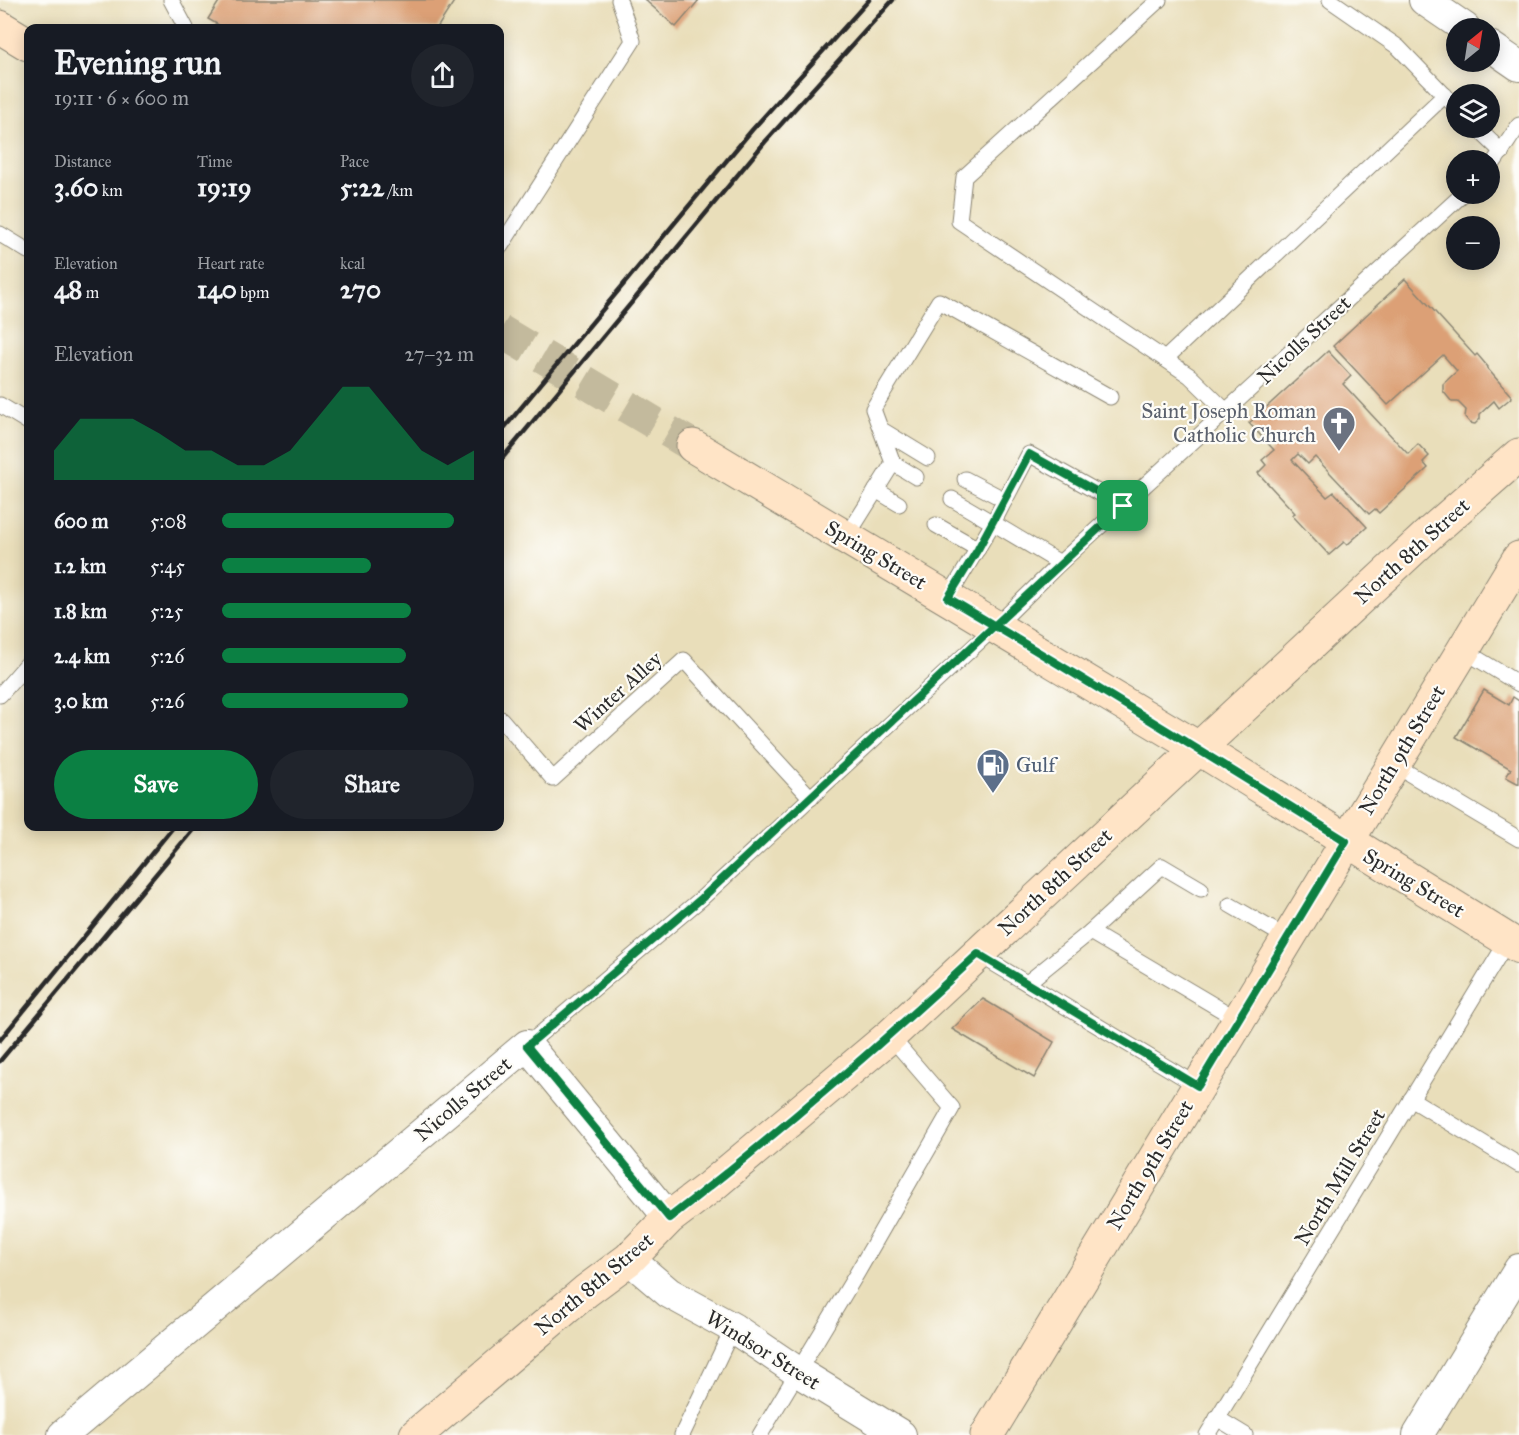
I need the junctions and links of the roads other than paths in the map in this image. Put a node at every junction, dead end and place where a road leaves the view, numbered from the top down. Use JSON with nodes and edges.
{"nodes":[{"id":1,"x":171,"y":0,"type":"edge"},
{"id":2,"x":619,"y":0,"type":"edge"},
{"id":3,"x":1159,"y":0,"type":"edge"},
{"id":4,"x":1330,"y":0,"type":"edge"},
{"id":5,"x":1424,"y":0,"type":"edge"},
{"id":6,"x":1450,"y":18,"type":"edge"},
{"id":7,"x":184,"y":24,"type":"edge"},
{"id":8,"x":0,"y":27,"type":"edge"},
{"id":9,"x":24,"y":42,"type":"edge"},
{"id":10,"x":1500,"y":53,"type":"edge"},
{"id":11,"x":1519,"y":66,"type":"edge"},
{"id":12,"x":1445,"y":95,"type":"joint"},
{"id":13,"x":1519,"y":125,"type":"edge"},
{"id":14,"x":1487,"y":138,"type":"edge"},
{"id":15,"x":1502,"y":152,"type":"junction"},
{"id":16,"x":1500,"y":155,"type":"edge"},
{"id":17,"x":1452,"y":204,"type":"edge"},
{"id":18,"x":0,"y":234,"type":"edge"},
{"id":19,"x":504,"y":241,"type":"edge"},
{"id":20,"x":24,"y":249,"type":"edge"},
{"id":21,"x":1165,"y":359,"type":"junction"},
{"id":22,"x":1110,"y":397,"type":"dead end"},
{"id":23,"x":0,"y":405,"type":"edge"},
{"id":24,"x":1227,"y":412,"type":"junction"},
{"id":25,"x":24,"y":417,"type":"edge"},
{"id":26,"x":882,"y":430,"type":"junction"},
{"id":27,"x":693,"y":446,"type":"tunnel mouth"},
{"id":28,"x":1519,"y":455,"type":"edge"},
{"id":29,"x":928,"y":458,"type":"dead end"},
{"id":30,"x":893,"y":464,"type":"junction"},
{"id":31,"x":916,"y":477,"type":"dead end"},
{"id":32,"x":965,"y":478,"type":"dead end"},
{"id":33,"x":876,"y":490,"type":"junction"},
{"id":34,"x":952,"y":499,"type":"dead end"},
{"id":35,"x":1005,"y":500,"type":"junction"},
{"id":36,"x":899,"y":504,"type":"dead end"},
{"id":37,"x":1123,"y":506,"type":"junction"},
{"id":38,"x":993,"y":523,"type":"junction"},
{"id":39,"x":936,"y":525,"type":"dead end"},
{"id":40,"x":846,"y":538,"type":"junction"},
{"id":41,"x":978,"y":549,"type":"junction"},
{"id":42,"x":1519,"y":558,"type":"edge"},
{"id":43,"x":1060,"y":563,"type":"junction"},
{"id":44,"x":948,"y":598,"type":"junction"},
{"id":45,"x":996,"y":626,"type":"junction"},
{"id":46,"x":1463,"y":650,"type":"junction"},
{"id":47,"x":24,"y":668,"type":"edge"},
{"id":48,"x":1519,"y":684,"type":"edge"},
{"id":49,"x":0,"y":695,"type":"edge"},
{"id":50,"x":504,"y":722,"type":"edge"},
{"id":51,"x":1198,"y":748,"type":"junction"},
{"id":52,"x":1394,"y":764,"type":"junction"},
{"id":53,"x":811,"y":798,"type":"junction"},
{"id":54,"x":1519,"y":839,"type":"edge"},
{"id":55,"x":1346,"y":841,"type":"junction"},
{"id":56,"x":1201,"y":889,"type":"dead end"},
{"id":57,"x":1230,"y":905,"type":"dead end"},
{"id":58,"x":1090,"y":932,"type":"junction"},
{"id":59,"x":1287,"y":938,"type":"junction"},
{"id":60,"x":1514,"y":943,"type":"edge"},
{"id":61,"x":978,"y":954,"type":"junction"},
{"id":62,"x":1027,"y":983,"type":"junction"},
{"id":63,"x":1238,"y":1019,"type":"junction"},
{"id":64,"x":890,"y":1036,"type":"junction"},
{"id":65,"x":527,"y":1046,"type":"junction"},
{"id":66,"x":1198,"y":1086,"type":"junction"},
{"id":67,"x":1411,"y":1099,"type":"junction"},
{"id":68,"x":1519,"y":1165,"type":"edge"},
{"id":69,"x":669,"y":1218,"type":"junction"},
{"id":70,"x":629,"y":1259,"type":"junction"},
{"id":71,"x":1519,"y":1269,"type":"edge"},
{"id":72,"x":733,"y":1328,"type":"junction"},
{"id":73,"x":798,"y":1372,"type":"junction"},
{"id":74,"x":1217,"y":1418,"type":"junction"},
{"id":75,"x":71,"y":1433,"type":"edge"},
{"id":76,"x":416,"y":1435,"type":"edge"},
{"id":77,"x":682,"y":1435,"type":"edge"},
{"id":78,"x":760,"y":1435,"type":"edge"},
{"id":79,"x":901,"y":1435,"type":"edge"},
{"id":80,"x":987,"y":1435,"type":"edge"},
{"id":81,"x":1207,"y":1435,"type":"edge"},
{"id":82,"x":1245,"y":1435,"type":"edge"},
{"id":83,"x":1418,"y":1435,"type":"edge"}],
"edges":[{"from":1,"to":7,"type":"lane"},
{"from":2,"to":19,"type":"lane"},
{"from":3,"to":21,"type":"lane"},
{"from":4,"to":12,"type":"lane"},
{"from":5,"to":6,"type":"street"},
{"from":8,"to":9,"type":"main road"},
{"from":10,"to":11,"type":"street"},
{"from":12,"to":21,"type":"lane"},
{"from":13,"to":15,"type":"lane"},
{"from":14,"to":15,"type":"lane"},
{"from":15,"to":16,"type":"lane"},
{"from":17,"to":24,"type":"lane","name":"Nicolls Street"},
{"from":18,"to":20,"type":"lane"},
{"from":21,"to":24,"type":"lane"},
{"from":22,"to":26,"type":"lane"},
{"from":23,"to":25,"type":"lane"},
{"from":24,"to":37,"type":"lane","name":"Nicolls Street"},
{"from":26,"to":29,"type":"lane"},
{"from":26,"to":30,"type":"lane"},
{"from":27,"to":40,"type":"main road","name":"Spring Street"},
{"from":28,"to":51,"type":"main road","name":"North 8th Street"},
{"from":30,"to":31,"type":"lane"},
{"from":30,"to":33,"type":"lane"},
{"from":32,"to":35,"type":"lane"},
{"from":33,"to":36,"type":"lane"},
{"from":33,"to":40,"type":"lane"},
{"from":34,"to":38,"type":"lane"},
{"from":35,"to":37,"type":"lane"},
{"from":35,"to":38,"type":"lane"},
{"from":37,"to":43,"type":"lane","name":"Nicolls Street"},
{"from":38,"to":41,"type":"lane"},
{"from":38,"to":43,"type":"lane"},
{"from":39,"to":41,"type":"lane"},
{"from":40,"to":44,"type":"main road","name":"Spring Street"},
{"from":41,"to":44,"type":"lane"},
{"from":42,"to":46,"type":"main road","name":"North 9th Street"},
{"from":43,"to":45,"type":"lane","name":"Nicolls Street"},
{"from":44,"to":45,"type":"main road","name":"Spring Street"},
{"from":45,"to":51,"type":"main road","name":"Spring Street"},
{"from":45,"to":53,"type":"lane","name":"Nicolls Street"},
{"from":46,"to":48,"type":"lane"},
{"from":46,"to":52,"type":"main road","name":"North 9th Street"},
{"from":47,"to":49,"type":"lane"},
{"from":50,"to":53,"type":"lane","name":"Winter Alley"},
{"from":51,"to":55,"type":"main road","name":"Spring Street"},
{"from":51,"to":61,"type":"main road","name":"North 8th Street"},
{"from":52,"to":54,"type":"lane"},
{"from":52,"to":55,"type":"main road","name":"North 9th Street"},
{"from":53,"to":65,"type":"lane","name":"Nicolls Street"},
{"from":55,"to":59,"type":"main road","name":"North 9th Street"},
{"from":55,"to":60,"type":"main road","name":"Spring Street"},
{"from":56,"to":58,"type":"lane"},
{"from":57,"to":59,"type":"lane"},
{"from":58,"to":62,"type":"lane"},
{"from":58,"to":63,"type":"lane"},
{"from":59,"to":63,"type":"main road","name":"North 9th Street"},
{"from":60,"to":67,"type":"lane","name":"North Mill Street"},
{"from":61,"to":62,"type":"lane"},
{"from":61,"to":64,"type":"main road","name":"North 8th Street"},
{"from":62,"to":66,"type":"lane"},
{"from":63,"to":66,"type":"main road","name":"North 9th Street"},
{"from":64,"to":69,"type":"main road","name":"North 8th Street"},
{"from":64,"to":73,"type":"lane"},
{"from":65,"to":69,"type":"street"},
{"from":65,"to":75,"type":"street","name":"Nicolls Street"},
{"from":66,"to":80,"type":"main road","name":"North 9th Street"},
{"from":67,"to":68,"type":"lane"},
{"from":67,"to":74,"type":"lane","name":"North Mill Street"},
{"from":69,"to":70,"type":"main road","name":"North 8th Street"},
{"from":70,"to":72,"type":"street","name":"Windsor Street"},
{"from":70,"to":76,"type":"main road","name":"North 8th Street"},
{"from":71,"to":83,"type":"street"},
{"from":72,"to":73,"type":"street","name":"Windsor Street"},
{"from":72,"to":77,"type":"lane"},
{"from":73,"to":78,"type":"lane"},
{"from":73,"to":79,"type":"street","name":"Windsor Street"},
{"from":74,"to":81,"type":"lane","name":"North Mill Street"},
{"from":74,"to":82,"type":"lane"}]}
